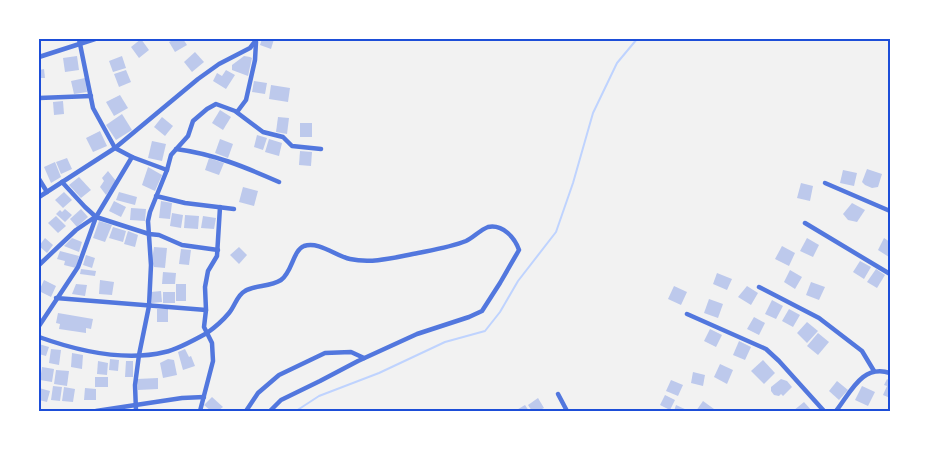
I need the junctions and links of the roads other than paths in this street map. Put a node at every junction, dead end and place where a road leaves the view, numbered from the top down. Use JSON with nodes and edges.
{"nodes":[{"id":1,"x":95,"y":39,"type":"edge"},
{"id":2,"x":256,"y":40,"type":"edge"},
{"id":3,"x":80,"y":41,"type":"edge"},
{"id":4,"x":39,"y":57,"type":"edge"},
{"id":5,"x":91,"y":96,"type":"junction"},
{"id":6,"x":39,"y":98,"type":"edge"},
{"id":7,"x":237,"y":112,"type":"junction"},
{"id":8,"x":115,"y":148,"type":"junction"},
{"id":9,"x":176,"y":149,"type":"junction"},
{"id":10,"x":321,"y":149,"type":"dead end"},
{"id":11,"x":132,"y":157,"type":"junction"},
{"id":12,"x":167,"y":170,"type":"junction"},
{"id":13,"x":39,"y":179,"type":"edge"},
{"id":14,"x":62,"y":182,"type":"junction"},
{"id":15,"x":279,"y":182,"type":"dead end"},
{"id":16,"x":825,"y":183,"type":"dead end"},
{"id":17,"x":47,"y":192,"type":"junction"},
{"id":18,"x":156,"y":196,"type":"junction"},
{"id":19,"x":39,"y":197,"type":"edge"},
{"id":20,"x":220,"y":207,"type":"junction"},
{"id":21,"x":234,"y":209,"type":"dead end"},
{"id":22,"x":890,"y":210,"type":"edge"},
{"id":23,"x":96,"y":217,"type":"junction"},
{"id":24,"x":805,"y":223,"type":"dead end"},
{"id":25,"x":149,"y":234,"type":"junction"},
{"id":26,"x":218,"y":250,"type":"junction"},
{"id":27,"x":39,"y":264,"type":"edge"},
{"id":28,"x":890,"y":274,"type":"edge"},
{"id":29,"x":759,"y":287,"type":"dead end"},
{"id":30,"x":56,"y":298,"type":"junction"},
{"id":31,"x":149,"y":306,"type":"junction"},
{"id":32,"x":206,"y":310,"type":"junction"},
{"id":33,"x":688,"y":314,"type":"dead end"},
{"id":34,"x":39,"y":326,"type":"edge"},
{"id":35,"x":207,"y":332,"type":"junction"},
{"id":36,"x":39,"y":337,"type":"edge"},
{"id":37,"x":138,"y":355,"type":"junction"},
{"id":38,"x":364,"y":358,"type":"junction"},
{"id":39,"x":874,"y":370,"type":"junction"},
{"id":40,"x":890,"y":372,"type":"edge"},
{"id":41,"x":558,"y":394,"type":"dead end"},
{"id":42,"x":204,"y":397,"type":"junction"},
{"id":43,"x":136,"y":408,"type":"edge"},
{"id":44,"x":96,"y":411,"type":"edge"},
{"id":45,"x":200,"y":411,"type":"edge"},
{"id":46,"x":246,"y":411,"type":"edge"},
{"id":47,"x":270,"y":411,"type":"edge"},
{"id":48,"x":567,"y":411,"type":"edge"},
{"id":49,"x":824,"y":411,"type":"edge"},
{"id":50,"x":836,"y":411,"type":"edge"}],
"edges":[{"from":1,"to":3,"type":"street"},
{"from":2,"to":7,"type":"street"},
{"from":2,"to":8,"type":"street"},
{"from":3,"to":4,"type":"street"},
{"from":3,"to":5,"type":"street"},
{"from":5,"to":6,"type":"street"},
{"from":5,"to":8,"type":"street"},
{"from":7,"to":9,"type":"street"},
{"from":7,"to":10,"type":"street"},
{"from":8,"to":11,"type":"street"},
{"from":8,"to":14,"type":"street"},
{"from":9,"to":12,"type":"street"},
{"from":9,"to":15,"type":"street"},
{"from":11,"to":12,"type":"street"},
{"from":11,"to":23,"type":"street"},
{"from":12,"to":18,"type":"street"},
{"from":13,"to":17,"type":"street"},
{"from":14,"to":17,"type":"street"},
{"from":14,"to":23,"type":"street"},
{"from":16,"to":22,"type":"street"},
{"from":17,"to":19,"type":"street"},
{"from":18,"to":20,"type":"street"},
{"from":18,"to":25,"type":"street"},
{"from":20,"to":21,"type":"street"},
{"from":20,"to":26,"type":"street"},
{"from":23,"to":25,"type":"street"},
{"from":23,"to":27,"type":"street"},
{"from":23,"to":30,"type":"street"},
{"from":24,"to":28,"type":"street"},
{"from":25,"to":26,"type":"street"},
{"from":25,"to":31,"type":"street"},
{"from":26,"to":32,"type":"street"},
{"from":29,"to":39,"type":"street"},
{"from":30,"to":31,"type":"street"},
{"from":30,"to":34,"type":"street"},
{"from":31,"to":32,"type":"street"},
{"from":31,"to":37,"type":"street"},
{"from":32,"to":35,"type":"street"},
{"from":33,"to":49,"type":"street"},
{"from":35,"to":37,"type":"street"},
{"from":35,"to":38,"type":"street"},
{"from":35,"to":42,"type":"street"},
{"from":36,"to":37,"type":"street"},
{"from":37,"to":43,"type":"street"},
{"from":38,"to":46,"type":"street"},
{"from":38,"to":47,"type":"street"},
{"from":39,"to":40,"type":"street"},
{"from":39,"to":50,"type":"street"},
{"from":41,"to":48,"type":"street"},
{"from":42,"to":43,"type":"street"},
{"from":42,"to":45,"type":"street"},
{"from":43,"to":44,"type":"street"}]}
